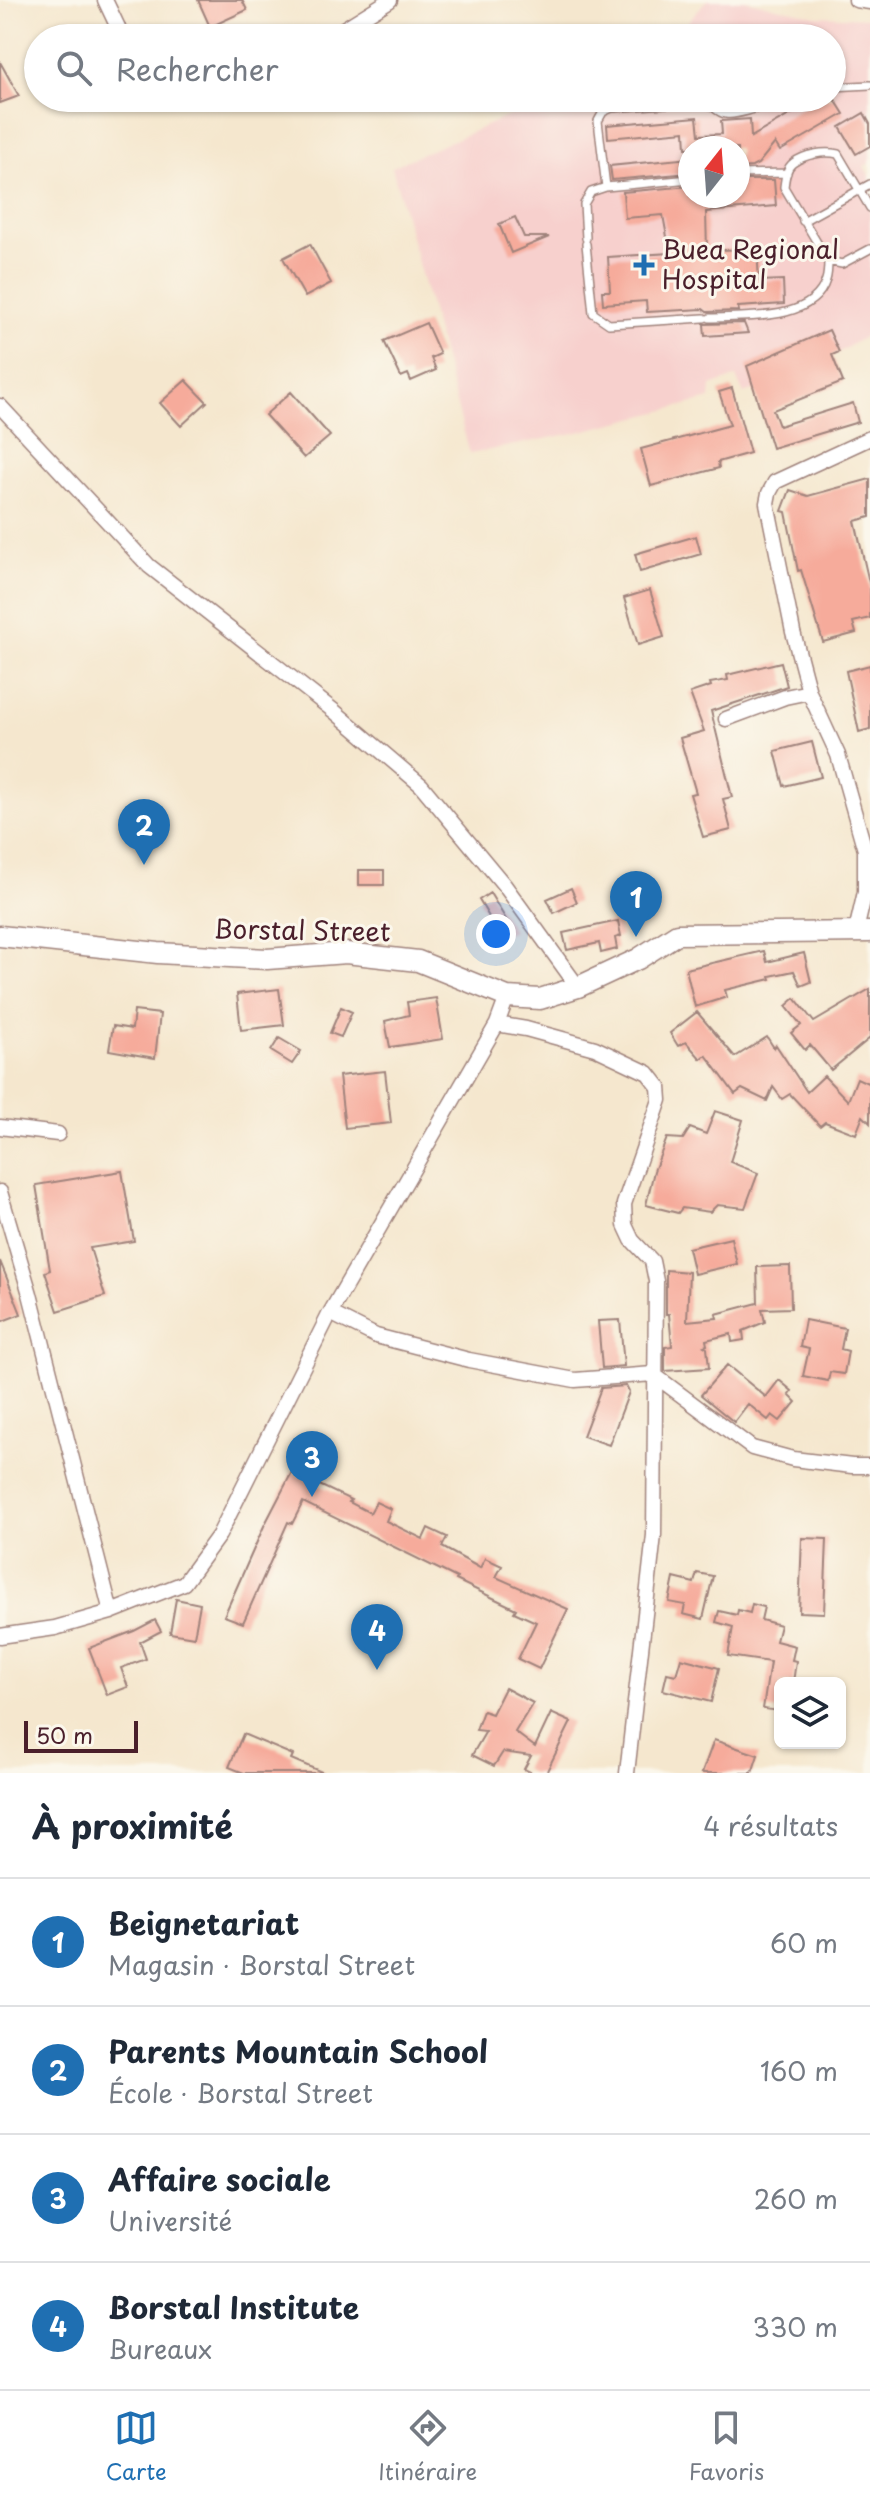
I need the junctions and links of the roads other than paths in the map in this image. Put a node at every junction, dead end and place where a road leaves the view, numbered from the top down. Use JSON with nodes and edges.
{"nodes":[{"id":1,"x":105,"y":0,"type":"edge"},
{"id":2,"x":390,"y":0,"type":"edge"},
{"id":3,"x":856,"y":0,"type":"edge"},
{"id":4,"x":870,"y":2,"type":"edge"},
{"id":5,"x":116,"y":24,"type":"edge"},
{"id":6,"x":351,"y":24,"type":"edge"},
{"id":7,"x":870,"y":85,"type":"edge"},
{"id":8,"x":846,"y":86,"type":"edge"},
{"id":9,"x":603,"y":112,"type":"edge"},
{"id":10,"x":719,"y":112,"type":"edge"},
{"id":11,"x":740,"y":112,"type":"edge"},
{"id":12,"x":787,"y":173,"type":"junction"},
{"id":13,"x":750,"y":174,"type":"edge"},
{"id":14,"x":678,"y":180,"type":"edge"},
{"id":15,"x":870,"y":184,"type":"edge"},
{"id":16,"x":606,"y":187,"type":"junction"},
{"id":17,"x":860,"y":188,"type":"junction"},
{"id":18,"x":870,"y":208,"type":"edge"},
{"id":19,"x":803,"y":221,"type":"junction"},
{"id":20,"x":870,"y":249,"type":"edge"},
{"id":21,"x":828,"y":261,"type":"junction"},
{"id":22,"x":0,"y":406,"type":"edge"},
{"id":23,"x":870,"y":438,"type":"edge"},
{"id":24,"x":809,"y":692,"type":"junction"},
{"id":25,"x":726,"y":719,"type":"dead end"},
{"id":26,"x":863,"y":932,"type":"edge"},
{"id":27,"x":0,"y":936,"type":"edge"},
{"id":28,"x":578,"y":987,"type":"junction"},
{"id":29,"x":507,"y":997,"type":"junction"},
{"id":30,"x":497,"y":1024,"type":"junction"},
{"id":31,"x":0,"y":1127,"type":"edge"},
{"id":32,"x":58,"y":1134,"type":"dead end"},
{"id":33,"x":0,"y":1192,"type":"edge"},
{"id":34,"x":330,"y":1313,"type":"junction"},
{"id":35,"x":653,"y":1374,"type":"junction"},
{"id":36,"x":870,"y":1466,"type":"edge"},
{"id":37,"x":111,"y":1612,"type":"junction"},
{"id":38,"x":0,"y":1636,"type":"edge"},
{"id":39,"x":627,"y":1773,"type":"edge"}],
"edges":[{"from":1,"to":5,"type":"street"},
{"from":2,"to":6,"type":"street"},
{"from":3,"to":4,"type":"street"},
{"from":7,"to":8,"type":"lane"},
{"from":9,"to":16,"type":"lane"},
{"from":10,"to":11,"type":"lane"},
{"from":12,"to":13,"type":"lane"},
{"from":12,"to":17,"type":"lane"},
{"from":12,"to":19,"type":"lane"},
{"from":14,"to":16,"type":"lane"},
{"from":15,"to":17,"type":"lane"},
{"from":16,"to":21,"type":"lane"},
{"from":17,"to":18,"type":"lane"},
{"from":17,"to":19,"type":"lane"},
{"from":19,"to":21,"type":"lane"},
{"from":20,"to":21,"type":"lane"},
{"from":22,"to":28,"type":"street"},
{"from":23,"to":24,"type":"street"},
{"from":24,"to":25,"type":"street"},
{"from":24,"to":26,"type":"street"},
{"from":26,"to":28,"type":"street","name":"Borstal Street"},
{"from":27,"to":29,"type":"street","name":"Borstal Street"},
{"from":28,"to":29,"type":"street","name":"Borstal Street"},
{"from":29,"to":30,"type":"street"},
{"from":30,"to":34,"type":"street"},
{"from":30,"to":35,"type":"street"},
{"from":31,"to":32,"type":"street"},
{"from":33,"to":37,"type":"street"},
{"from":34,"to":35,"type":"street"},
{"from":34,"to":37,"type":"street"},
{"from":35,"to":36,"type":"street"},
{"from":35,"to":39,"type":"street"},
{"from":37,"to":38,"type":"street"}]}
